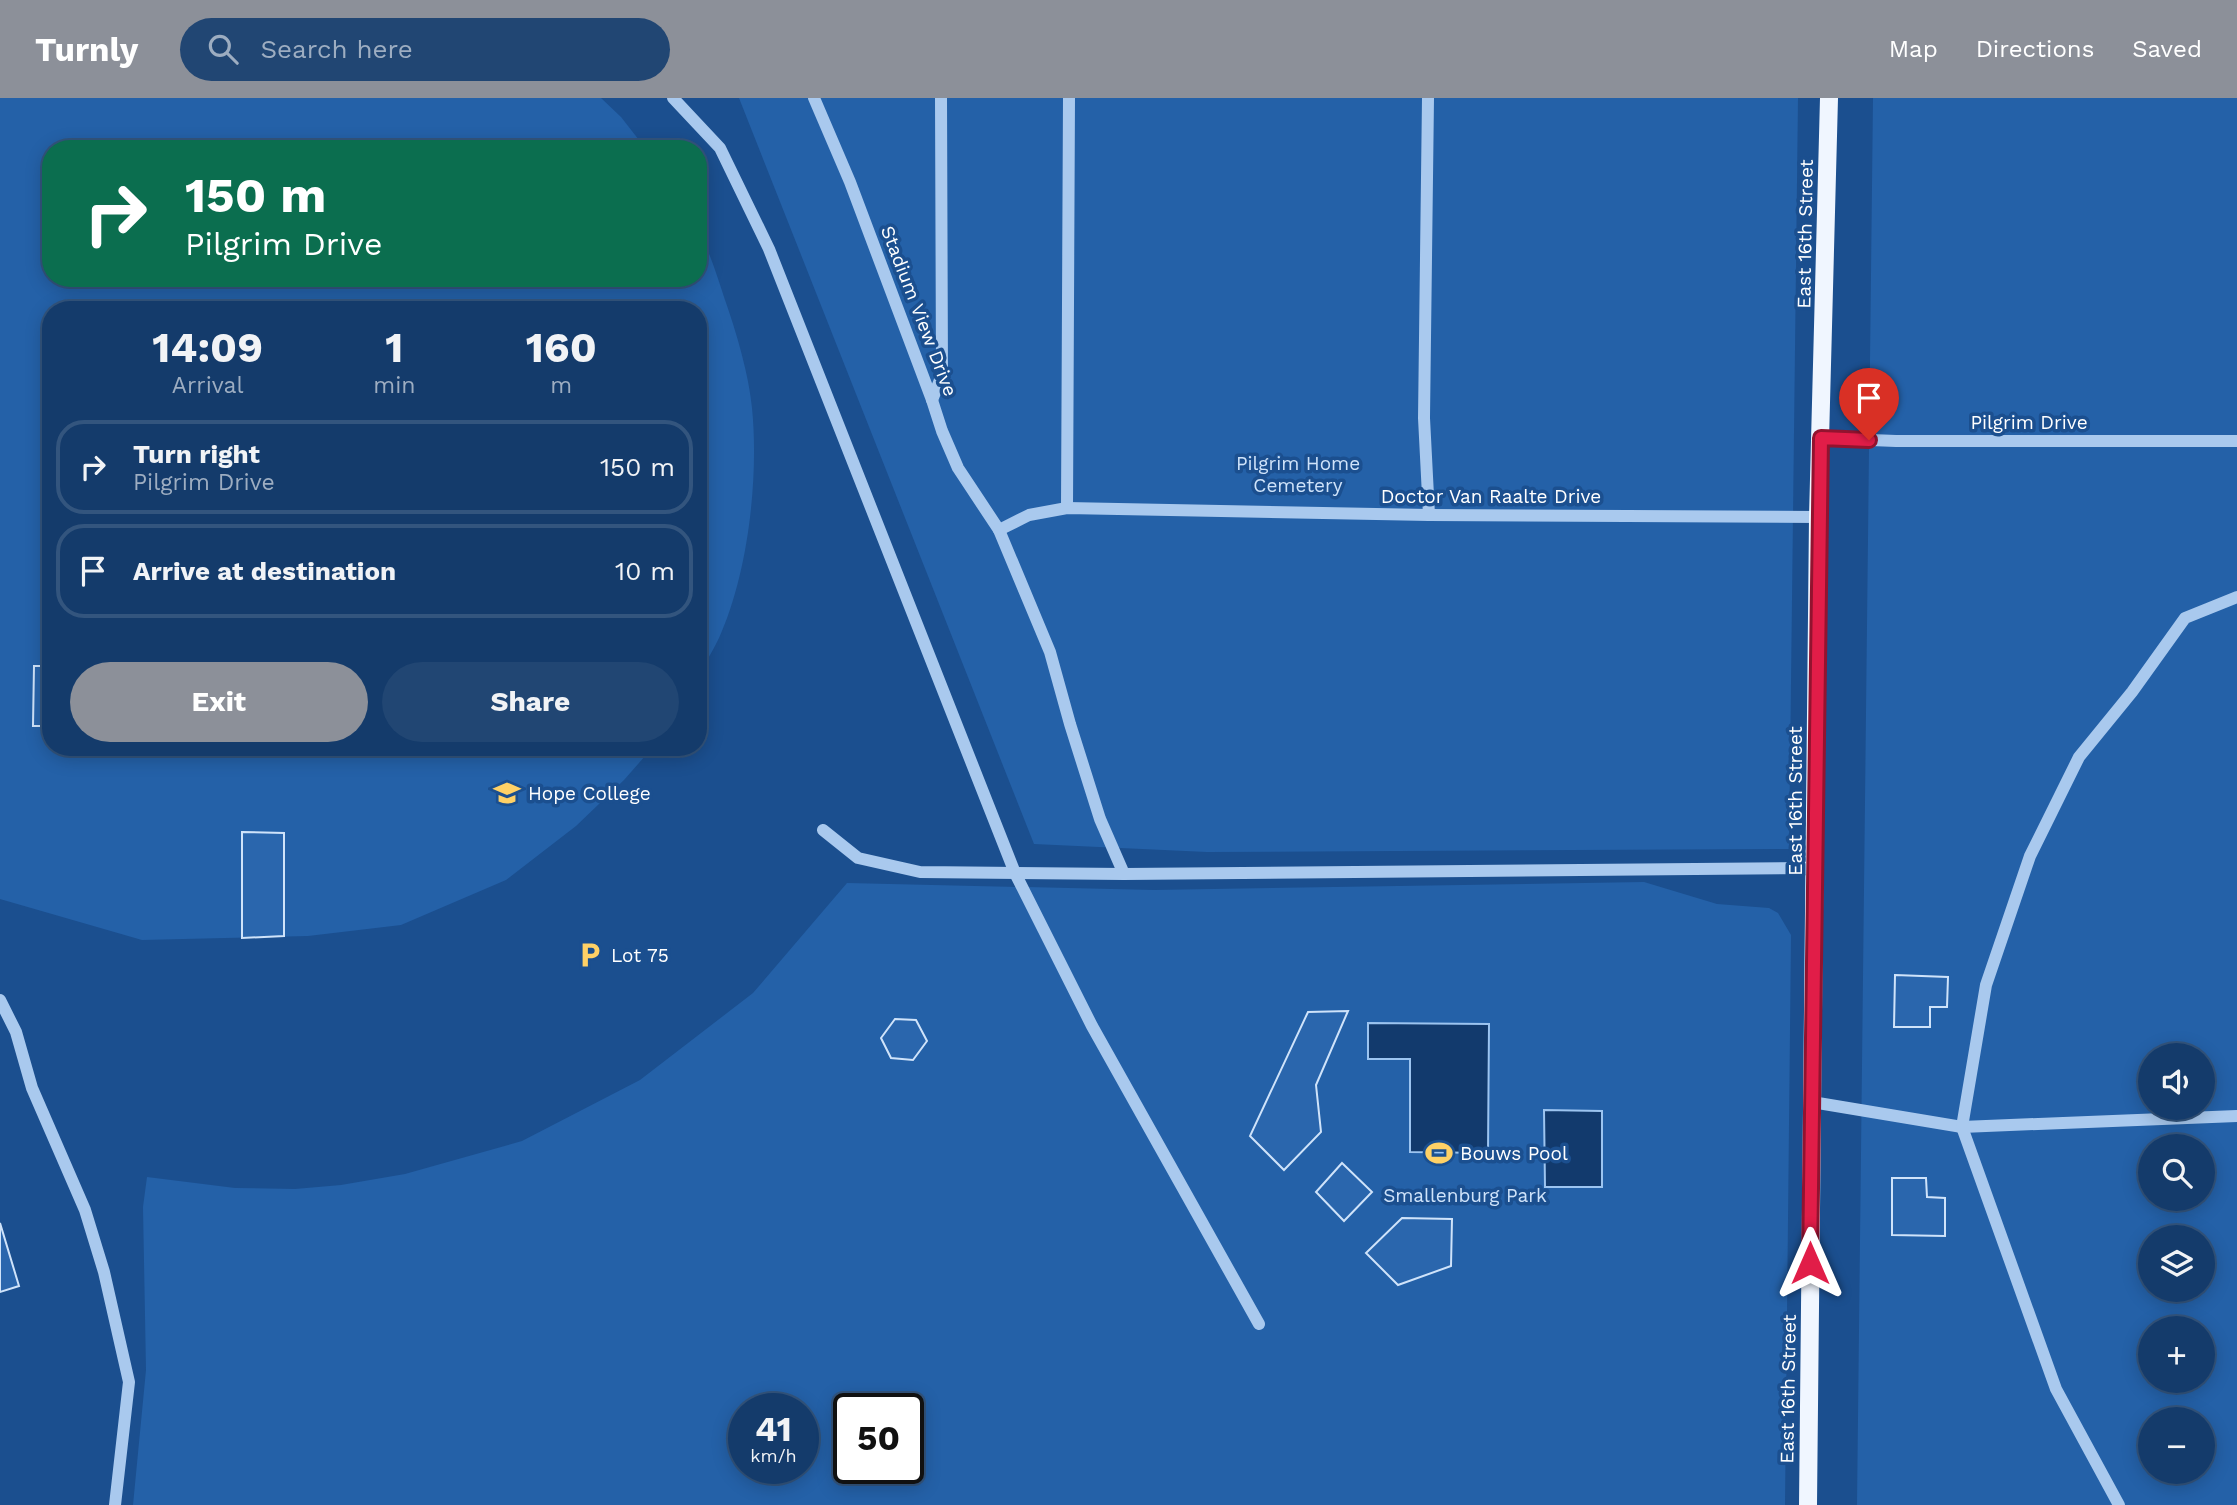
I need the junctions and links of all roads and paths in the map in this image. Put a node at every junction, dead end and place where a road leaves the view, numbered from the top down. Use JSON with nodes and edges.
{"nodes":[{"id":1,"x":673,"y":98,"type":"edge"},
{"id":2,"x":814,"y":98,"type":"edge"},
{"id":3,"x":941,"y":98,"type":"edge"},
{"id":4,"x":1069,"y":98,"type":"edge"},
{"id":5,"x":1428,"y":98,"type":"edge"},
{"id":6,"x":1829,"y":98,"type":"edge"},
{"id":7,"x":932,"y":400,"type":"junction"},
{"id":8,"x":1821,"y":438,"type":"junction"},
{"id":9,"x":2237,"y":442,"type":"edge"},
{"id":10,"x":1067,"y":508,"type":"junction"},
{"id":11,"x":1429,"y":515,"type":"junction"},
{"id":12,"x":1818,"y":517,"type":"junction"},
{"id":13,"x":999,"y":530,"type":"junction"},
{"id":14,"x":2237,"y":597,"type":"edge"},
{"id":15,"x":823,"y":830,"type":"dead end"},
{"id":16,"x":1816,"y":868,"type":"junction"},
{"id":17,"x":1015,"y":873,"type":"junction"},
{"id":18,"x":1124,"y":874,"type":"junction"},
{"id":19,"x":0,"y":1000,"type":"edge"},
{"id":20,"x":1812,"y":1102,"type":"junction"},
{"id":21,"x":2237,"y":1116,"type":"edge"},
{"id":22,"x":1962,"y":1127,"type":"junction"},
{"id":23,"x":1259,"y":1324,"type":"dead end"},
{"id":24,"x":115,"y":1505,"type":"edge"},
{"id":25,"x":1808,"y":1505,"type":"edge"},
{"id":26,"x":2119,"y":1505,"type":"edge"}],
"edges":[{"from":1,"to":17,"type":"lane"},
{"from":2,"to":7,"type":"lane","name":"Stadium View Drive"},
{"from":3,"to":7,"type":"lane"},
{"from":4,"to":10,"type":"lane"},
{"from":5,"to":11,"type":"lane"},
{"from":6,"to":8,"type":"main road","name":"East 16th Street"},
{"from":7,"to":13,"type":"lane","name":"Stadium View Drive"},
{"from":8,"to":9,"type":"lane","name":"Pilgrim Drive"},
{"from":8,"to":12,"type":"main road","name":"East 16th Street"},
{"from":10,"to":11,"type":"lane","name":"Doctor Van Raalte Drive"},
{"from":10,"to":13,"type":"lane","name":"Doctor Van Raalte Drive"},
{"from":11,"to":12,"type":"lane","name":"Doctor Van Raalte Drive"},
{"from":12,"to":16,"type":"main road","name":"East 16th Street"},
{"from":13,"to":18,"type":"lane","name":"Stadium View Drive"},
{"from":14,"to":22,"type":"lane"},
{"from":15,"to":17,"type":"lane"},
{"from":16,"to":18,"type":"lane"},
{"from":16,"to":20,"type":"main road","name":"East 16th Street"},
{"from":17,"to":18,"type":"lane"},
{"from":17,"to":23,"type":"lane"},
{"from":19,"to":24,"type":"lane"},
{"from":20,"to":22,"type":"lane"},
{"from":20,"to":25,"type":"main road","name":"East 16th Street"},
{"from":21,"to":22,"type":"lane"},
{"from":22,"to":26,"type":"lane"}]}
